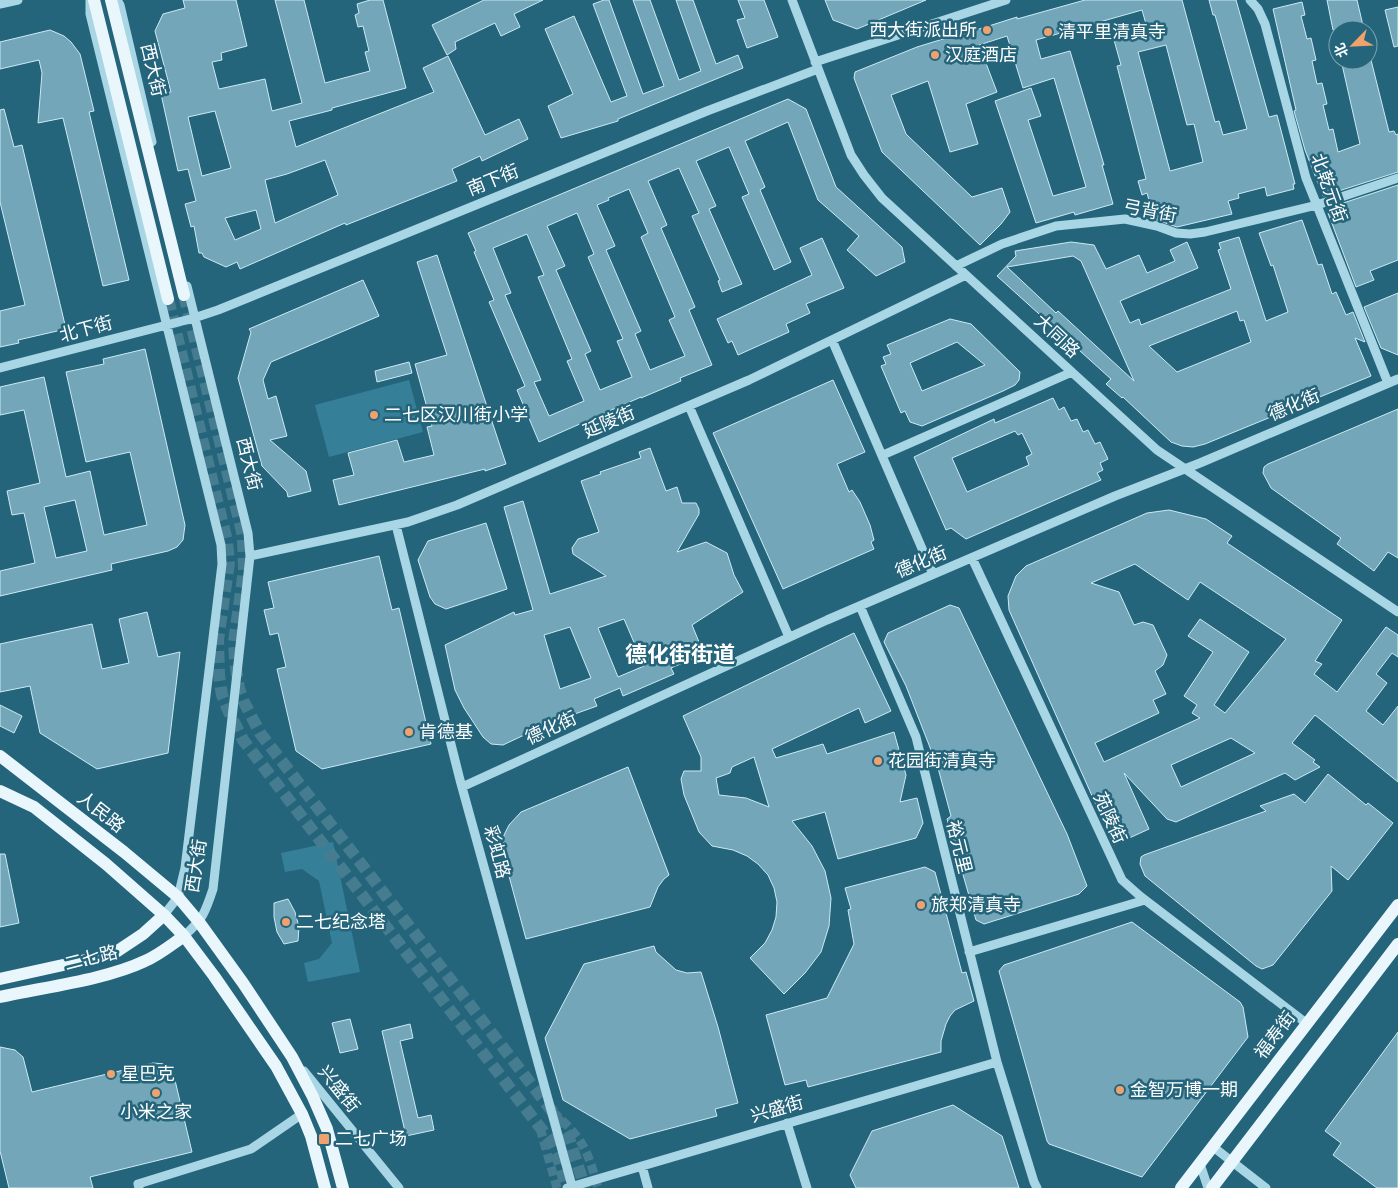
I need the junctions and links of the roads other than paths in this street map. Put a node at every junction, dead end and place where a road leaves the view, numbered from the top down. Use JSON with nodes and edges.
{"nodes":[{"id":1,"x":18,"y":0,"type":"edge"},
{"id":2,"x":90,"y":0,"type":"edge"},
{"id":3,"x":94,"y":0,"type":"edge"},
{"id":4,"x":111,"y":0,"type":"edge"},
{"id":5,"x":117,"y":0,"type":"edge"},
{"id":6,"x":792,"y":0,"type":"edge"},
{"id":7,"x":1006,"y":0,"type":"edge"},
{"id":8,"x":1250,"y":0,"type":"edge"},
{"id":9,"x":0,"y":4,"type":"edge"},
{"id":10,"x":816,"y":65,"type":"junction"},
{"id":11,"x":1398,"y":178,"type":"edge"},
{"id":12,"x":1317,"y":205,"type":"junction"},
{"id":13,"x":956,"y":266,"type":"junction"},
{"id":14,"x":966,"y":275,"type":"junction"},
{"id":15,"x":184,"y":296,"type":"tunnel mouth"},
{"id":16,"x":168,"y":299,"type":"tunnel mouth"},
{"id":17,"x":194,"y":318,"type":"junction"},
{"id":18,"x":180,"y":322,"type":"joint"},
{"id":19,"x":167,"y":325,"type":"junction"},
{"id":20,"x":832,"y":340,"type":"junction"},
{"id":21,"x":0,"y":368,"type":"edge"},
{"id":22,"x":1072,"y":372,"type":"junction"},
{"id":23,"x":1398,"y":380,"type":"edge"},
{"id":24,"x":1388,"y":384,"type":"junction"},
{"id":25,"x":689,"y":406,"type":"junction"},
{"id":26,"x":883,"y":455,"type":"junction"},
{"id":27,"x":1186,"y":468,"type":"junction"},
{"id":28,"x":396,"y":525,"type":"junction"},
{"id":29,"x":250,"y":556,"type":"junction"},
{"id":30,"x":972,"y":558,"type":"junction"},
{"id":31,"x":933,"y":574,"type":"junction"},
{"id":32,"x":860,"y":606,"type":"junction"},
{"id":33,"x":1398,"y":612,"type":"edge"},
{"id":34,"x":789,"y":637,"type":"junction"},
{"id":35,"x":0,"y":756,"type":"edge"},
{"id":36,"x":462,"y":787,"type":"junction"},
{"id":37,"x":0,"y":791,"type":"edge"},
{"id":38,"x":178,"y":897,"type":"junction"},
{"id":39,"x":1145,"y":900,"type":"junction"},
{"id":40,"x":1398,"y":905,"type":"edge"},
{"id":41,"x":164,"y":915,"type":"junction"},
{"id":42,"x":199,"y":922,"type":"junction"},
{"id":43,"x":184,"y":936,"type":"junction"},
{"id":44,"x":1398,"y":944,"type":"edge"},
{"id":45,"x":969,"y":952,"type":"junction"},
{"id":46,"x":0,"y":979,"type":"edge"},
{"id":47,"x":0,"y":997,"type":"edge"},
{"id":48,"x":1306,"y":1023,"type":"junction"},
{"id":49,"x":292,"y":1057,"type":"junction"},
{"id":50,"x":997,"y":1062,"type":"junction"},
{"id":51,"x":302,"y":1114,"type":"junction"},
{"id":52,"x":787,"y":1124,"type":"junction"},
{"id":53,"x":1212,"y":1146,"type":"junction"},
{"id":54,"x":1232,"y":1162,"type":"junction"},
{"id":55,"x":1200,"y":1164,"type":"junction"},
{"id":56,"x":642,"y":1166,"type":"junction"},
{"id":57,"x":569,"y":1187,"type":"edge"},
{"id":58,"x":139,"y":1188,"type":"edge"},
{"id":59,"x":325,"y":1188,"type":"edge"},
{"id":60,"x":343,"y":1188,"type":"edge"},
{"id":61,"x":399,"y":1188,"type":"edge"},
{"id":62,"x":648,"y":1188,"type":"edge"},
{"id":63,"x":807,"y":1188,"type":"edge"},
{"id":64,"x":1037,"y":1188,"type":"edge"},
{"id":65,"x":1181,"y":1188,"type":"edge"},
{"id":66,"x":1208,"y":1188,"type":"edge"},
{"id":67,"x":1212,"y":1188,"type":"edge"},
{"id":68,"x":1266,"y":1188,"type":"edge"}],
"edges":[{"from":1,"to":9,"type":"street"},
{"from":2,"to":19,"type":"street","name":"西大街"},
{"from":3,"to":16,"type":"main road"},
{"from":4,"to":15,"type":"main road","name":"西大街"},
{"from":5,"to":17,"type":"street","name":"西大街"},
{"from":6,"to":10,"type":"street","name":"大同路"},
{"from":7,"to":10,"type":"street"},
{"from":8,"to":12,"type":"street","name":"北乾元街"},
{"from":10,"to":13,"type":"street","name":"大同路"},
{"from":10,"to":17,"type":"street","name":"南下街"},
{"from":11,"to":12,"type":"street","name":"弓背街"},
{"from":12,"to":13,"type":"street","name":"弓背街"},
{"from":12,"to":24,"type":"street","name":"北乾元街"},
{"from":13,"to":14,"type":"street","name":"大同路"},
{"from":14,"to":20,"type":"street","name":"延陵街"},
{"from":14,"to":22,"type":"street","name":"大同路"},
{"from":17,"to":18,"type":"street","name":"南下街"},
{"from":17,"to":29,"type":"street","name":"西大街"},
{"from":18,"to":19,"type":"street","name":"北下街"},
{"from":19,"to":21,"type":"street","name":"北下街"},
{"from":19,"to":38,"type":"street","name":"西大街"},
{"from":20,"to":25,"type":"street","name":"延陵街"},
{"from":20,"to":26,"type":"street"},
{"from":22,"to":26,"type":"street"},
{"from":22,"to":27,"type":"street","name":"大同路"},
{"from":23,"to":24,"type":"street","name":"德化街"},
{"from":24,"to":27,"type":"street","name":"德化街"},
{"from":25,"to":28,"type":"street","name":"延陵街"},
{"from":25,"to":34,"type":"street"},
{"from":26,"to":31,"type":"street"},
{"from":27,"to":30,"type":"street","name":"德化街"},
{"from":27,"to":33,"type":"street","name":"大同路"},
{"from":28,"to":29,"type":"street","name":"延陵街"},
{"from":28,"to":36,"type":"street","name":"彩虹路"},
{"from":29,"to":42,"type":"street","name":"西大街"},
{"from":30,"to":31,"type":"street","name":"德化街"},
{"from":30,"to":39,"type":"street","name":"苑陵街"},
{"from":31,"to":32,"type":"street","name":"德化街"},
{"from":32,"to":34,"type":"street","name":"德化街"},
{"from":32,"to":45,"type":"street","name":"裕元里"},
{"from":34,"to":36,"type":"street","name":"德化街"},
{"from":35,"to":38,"type":"main road","name":"人民路"},
{"from":36,"to":57,"type":"street","name":"彩虹路"},
{"from":37,"to":41,"type":"main road"},
{"from":38,"to":41,"type":"street","name":"西大街"},
{"from":38,"to":42,"type":"main road","name":"人民路"},
{"from":39,"to":45,"type":"street"},
{"from":39,"to":48,"type":"street","name":"苑陵街"},
{"from":40,"to":48,"type":"main road","name":"福寿街"},
{"from":41,"to":43,"type":"main road"},
{"from":41,"to":46,"type":"main road","name":"二七路"},
{"from":42,"to":43,"type":"street","name":"西大街"},
{"from":42,"to":49,"type":"main road","name":"人民路"},
{"from":43,"to":47,"type":"main road","name":"二七路"},
{"from":43,"to":51,"type":"main road"},
{"from":44,"to":54,"type":"main road"},
{"from":45,"to":50,"type":"street","name":"裕元里"},
{"from":48,"to":53,"type":"main road","name":"福寿街"},
{"from":49,"to":60,"type":"main road","name":"人民路"},
{"from":49,"to":61,"type":"street","name":"兴盛街"},
{"from":50,"to":52,"type":"street","name":"兴盛街"},
{"from":50,"to":64,"type":"street","name":"裕元里"},
{"from":51,"to":58,"type":"street"},
{"from":51,"to":59,"type":"main road"},
{"from":52,"to":56,"type":"street","name":"兴盛街"},
{"from":52,"to":63,"type":"street"},
{"from":53,"to":54,"type":"street"},
{"from":53,"to":55,"type":"main road","name":"福寿街"},
{"from":54,"to":67,"type":"main road"},
{"from":54,"to":68,"type":"street"},
{"from":55,"to":65,"type":"main road","name":"福寿街"},
{"from":55,"to":66,"type":"street"},
{"from":56,"to":57,"type":"street","name":"兴盛街"},
{"from":56,"to":62,"type":"street"}]}
